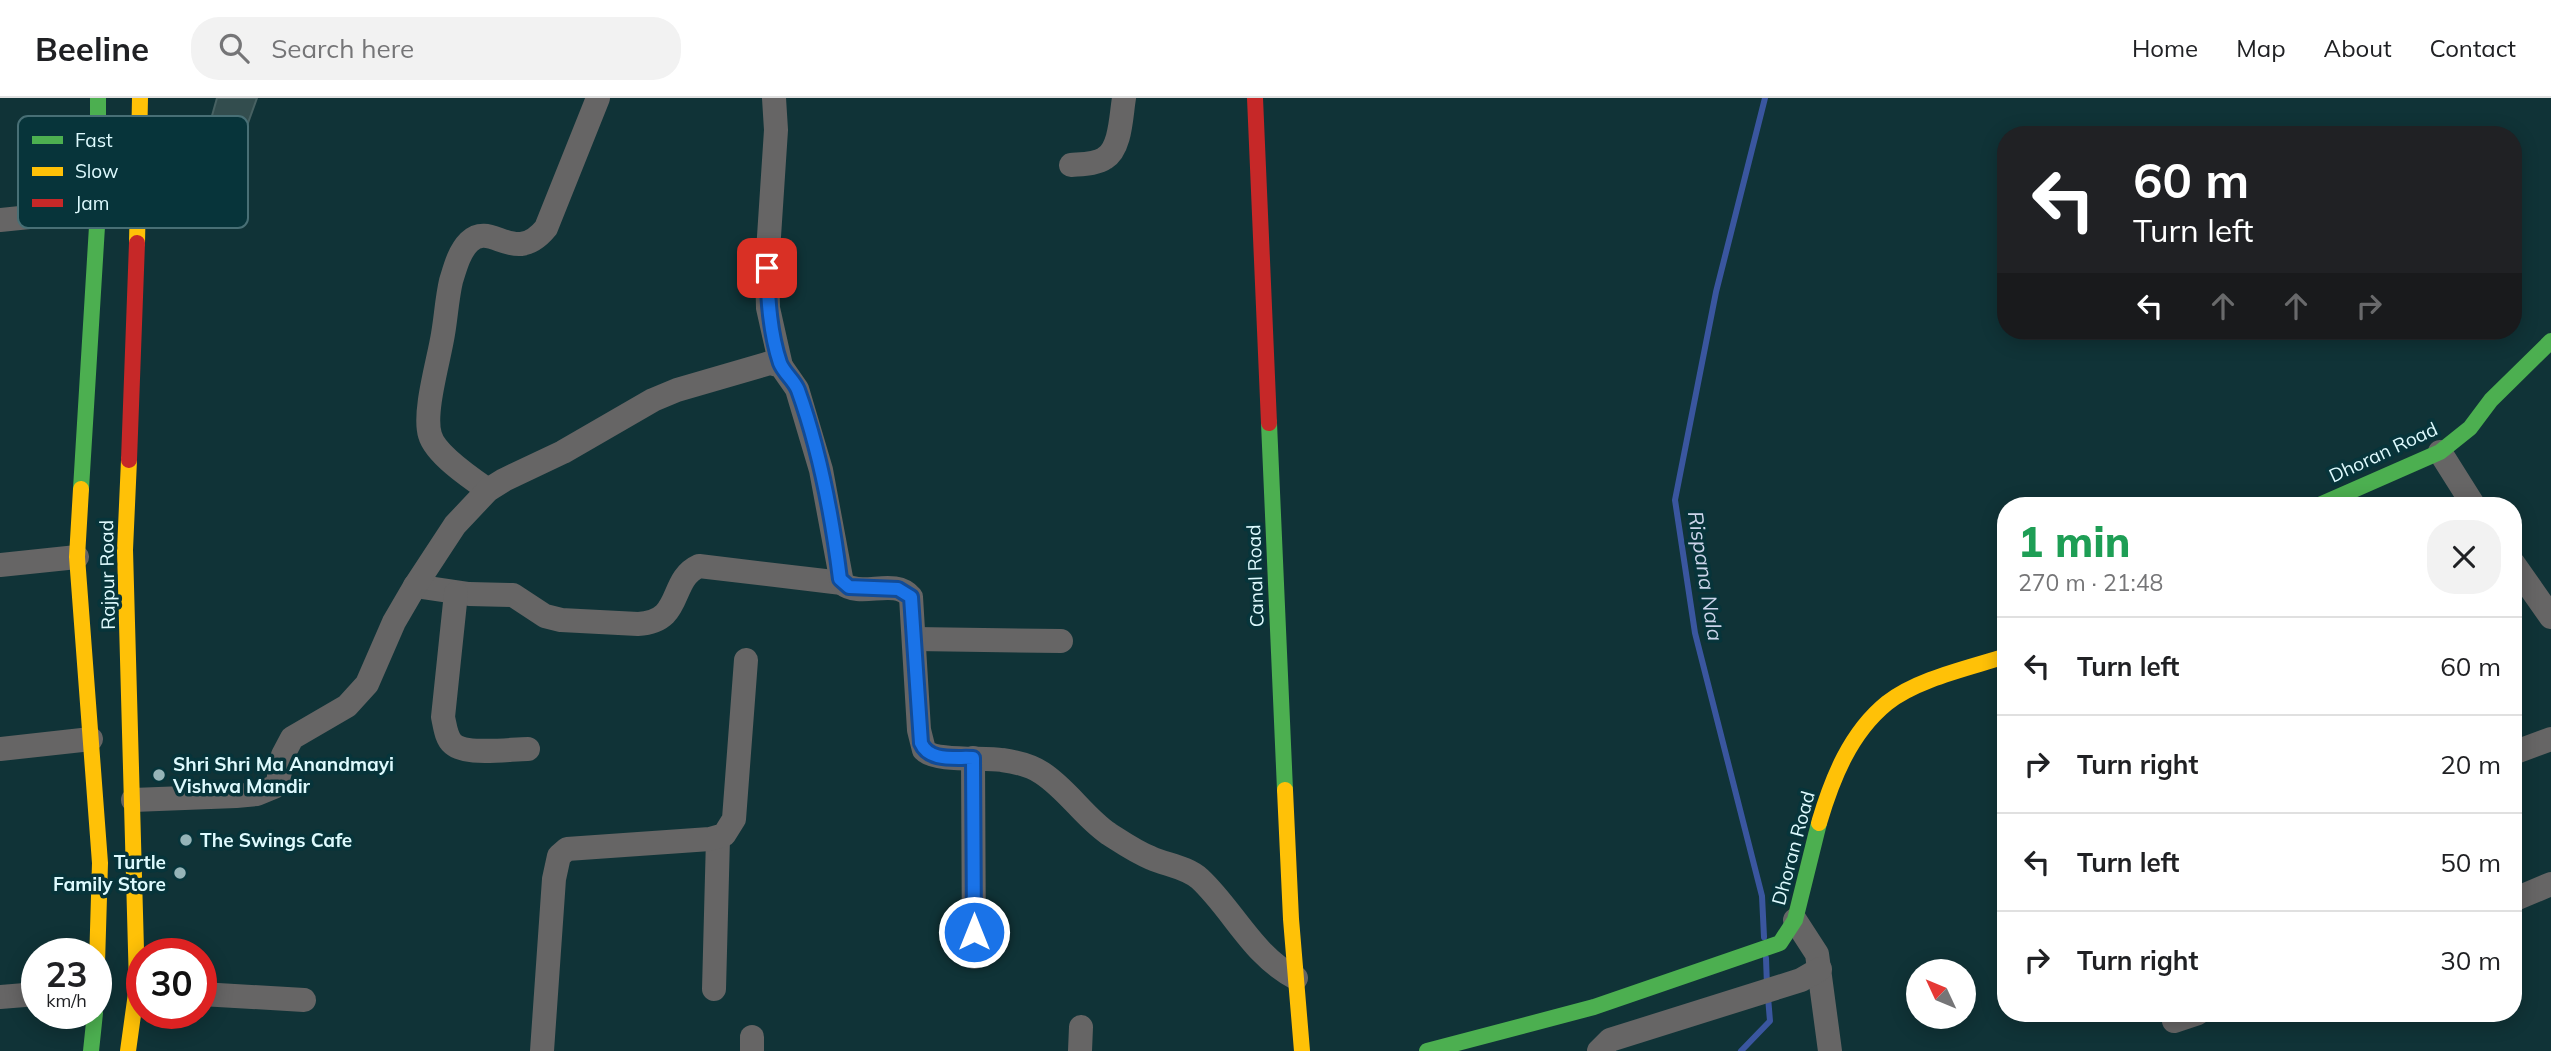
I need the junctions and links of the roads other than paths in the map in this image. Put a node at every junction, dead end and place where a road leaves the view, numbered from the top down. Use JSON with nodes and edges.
{"nodes":[{"id":1,"x":98,"y":98,"type":"edge"},
{"id":2,"x":140,"y":98,"type":"edge"},
{"id":3,"x":598,"y":98,"type":"edge"},
{"id":4,"x":774,"y":98,"type":"edge"},
{"id":5,"x":1124,"y":98,"type":"edge"},
{"id":6,"x":1255,"y":98,"type":"edge"},
{"id":7,"x":98,"y":116,"type":"edge"},
{"id":8,"x":140,"y":116,"type":"edge"},
{"id":9,"x":1071,"y":165,"type":"dead end"},
{"id":10,"x":18,"y":218,"type":"edge"},
{"id":11,"x":0,"y":220,"type":"edge"},
{"id":12,"x":96,"y":228,"type":"edge"},
{"id":13,"x":138,"y":228,"type":"edge"},
{"id":14,"x":2551,"y":341,"type":"edge"},
{"id":15,"x":781,"y":366,"type":"junction"},
{"id":16,"x":2440,"y":452,"type":"junction"},
{"id":17,"x":488,"y":491,"type":"junction"},
{"id":18,"x":2338,"y":497,"type":"edge"},
{"id":19,"x":2468,"y":497,"type":"edge"},
{"id":20,"x":77,"y":557,"type":"junction"},
{"id":21,"x":0,"y":565,"type":"edge"},
{"id":22,"x":2522,"y":576,"type":"edge"},
{"id":23,"x":842,"y":583,"type":"junction"},
{"id":24,"x":415,"y":586,"type":"junction"},
{"id":25,"x":456,"y":593,"type":"junction"},
{"id":26,"x":2551,"y":617,"type":"edge"},
{"id":27,"x":915,"y":639,"type":"junction"},
{"id":28,"x":1061,"y":640,"type":"dead end"},
{"id":29,"x":1997,"y":659,"type":"edge"},
{"id":30,"x":746,"y":660,"type":"dead end"},
{"id":31,"x":92,"y":739,"type":"junction"},
{"id":32,"x":2551,"y":739,"type":"edge"},
{"id":33,"x":2522,"y":748,"type":"edge"},
{"id":34,"x":0,"y":749,"type":"edge"},
{"id":35,"x":528,"y":749,"type":"dead end"},
{"id":36,"x":973,"y":758,"type":"junction"},
{"id":37,"x":133,"y":800,"type":"junction"},
{"id":38,"x":718,"y":838,"type":"junction"},
{"id":39,"x":2551,"y":884,"type":"edge"},
{"id":40,"x":2522,"y":896,"type":"edge"},
{"id":41,"x":1795,"y":920,"type":"junction"},
{"id":42,"x":98,"y":938,"type":"edge"},
{"id":43,"x":137,"y":938,"type":"edge"},
{"id":44,"x":974,"y":957,"type":"dead end"},
{"id":45,"x":1810,"y":974,"type":"junction"},
{"id":46,"x":1296,"y":978,"type":"junction"},
{"id":47,"x":714,"y":989,"type":"dead end"},
{"id":48,"x":21,"y":995,"type":"edge"},
{"id":49,"x":217,"y":995,"type":"edge"},
{"id":50,"x":0,"y":997,"type":"edge"},
{"id":51,"x":304,"y":1000,"type":"dead end"},
{"id":52,"x":93,"y":1029,"type":"edge"},
{"id":53,"x":132,"y":1029,"type":"edge"},
{"id":54,"x":1605,"y":1045,"type":"edge"},
{"id":55,"x":91,"y":1051,"type":"edge"},
{"id":56,"x":128,"y":1051,"type":"edge"},
{"id":57,"x":542,"y":1051,"type":"edge"},
{"id":58,"x":1302,"y":1051,"type":"edge"},
{"id":59,"x":1427,"y":1051,"type":"edge"},
{"id":60,"x":1830,"y":1051,"type":"edge"}],
"edges":[{"from":1,"to":7,"type":"street","name":"Rajpur Road"},
{"from":2,"to":8,"type":"street","name":"Rajpur Road"},
{"from":3,"to":17,"type":"street"},
{"from":4,"to":15,"type":"street"},
{"from":5,"to":9,"type":"street"},
{"from":6,"to":46,"type":"street","name":"Canal Road"},
{"from":10,"to":11,"type":"street"},
{"from":12,"to":20,"type":"street","name":"Rajpur Road"},
{"from":13,"to":37,"type":"street","name":"Rajpur Road"},
{"from":14,"to":16,"type":"street","name":"Dhoran Road"},
{"from":15,"to":17,"type":"street"},
{"from":15,"to":23,"type":"street"},
{"from":16,"to":18,"type":"street","name":"Dhoran Road"},
{"from":16,"to":19,"type":"street"},
{"from":17,"to":24,"type":"street"},
{"from":20,"to":21,"type":"street"},
{"from":20,"to":31,"type":"street","name":"Rajpur Road"},
{"from":22,"to":26,"type":"street"},
{"from":23,"to":25,"type":"street"},
{"from":23,"to":27,"type":"street"},
{"from":24,"to":25,"type":"street"},
{"from":24,"to":37,"type":"street"},
{"from":25,"to":35,"type":"street"},
{"from":27,"to":28,"type":"street"},
{"from":27,"to":36,"type":"street"},
{"from":29,"to":41,"type":"street","name":"Dhoran Road"},
{"from":30,"to":38,"type":"street"},
{"from":31,"to":34,"type":"street"},
{"from":31,"to":42,"type":"street","name":"Rajpur Road"},
{"from":32,"to":33,"type":"street"},
{"from":36,"to":44,"type":"street"},
{"from":36,"to":46,"type":"street"},
{"from":37,"to":43,"type":"street","name":"Rajpur Road"},
{"from":38,"to":47,"type":"street"},
{"from":38,"to":57,"type":"street"},
{"from":39,"to":40,"type":"street"},
{"from":41,"to":45,"type":"street"},
{"from":41,"to":59,"type":"street","name":"Dhoran Road"},
{"from":45,"to":54,"type":"street"},
{"from":45,"to":60,"type":"street"},
{"from":46,"to":58,"type":"street","name":"Canal Road"},
{"from":48,"to":50,"type":"street"},
{"from":49,"to":51,"type":"street"},
{"from":52,"to":55,"type":"street"},
{"from":53,"to":56,"type":"street","name":"Rajpur Road"}]}
